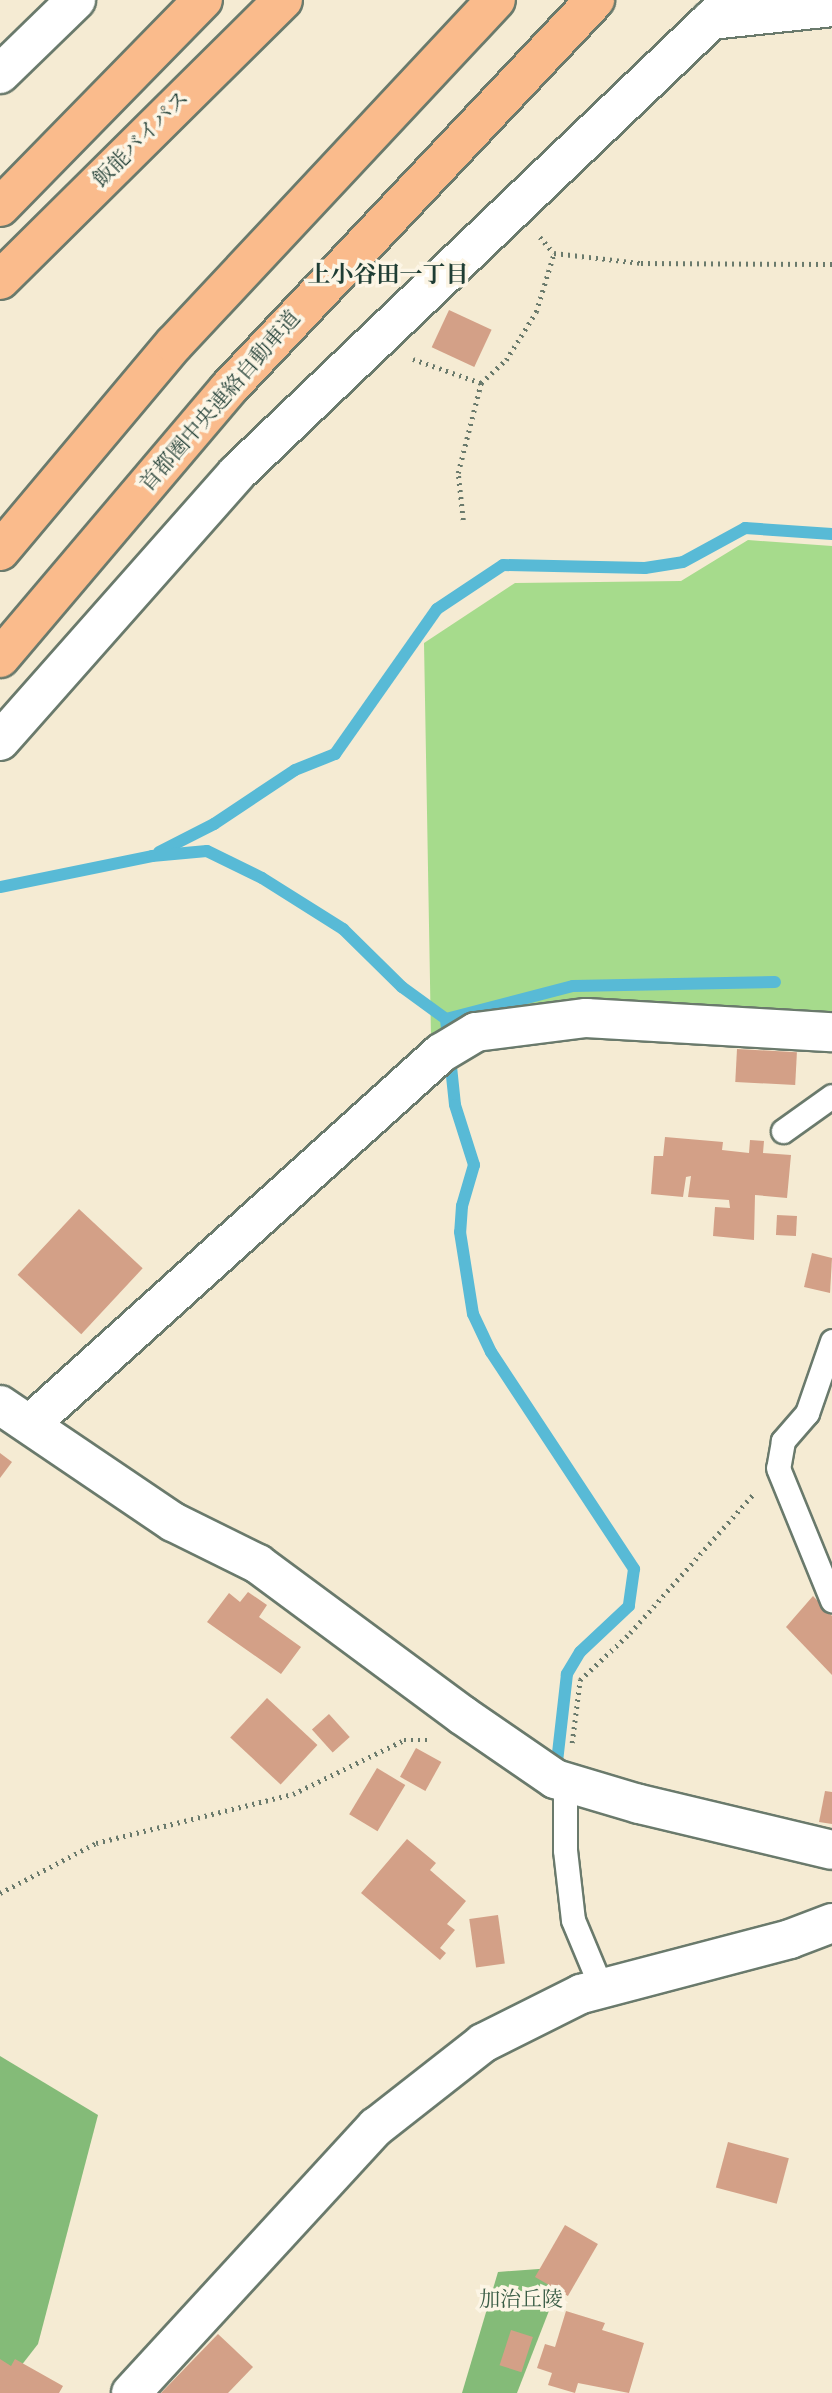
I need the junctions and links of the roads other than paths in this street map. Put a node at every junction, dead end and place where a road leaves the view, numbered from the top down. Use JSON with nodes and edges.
{"nodes":[{"id":1,"x":76,"y":0,"type":"edge"},
{"id":2,"x":203,"y":0,"type":"edge"},
{"id":3,"x":284,"y":0,"type":"edge"},
{"id":4,"x":496,"y":0,"type":"edge"},
{"id":5,"x":595,"y":0,"type":"edge"},
{"id":6,"x":832,"y":7,"type":"edge"},
{"id":7,"x":721,"y":10,"type":"edge"},
{"id":8,"x":0,"y":74,"type":"edge"},
{"id":9,"x":0,"y":207,"type":"edge"},
{"id":10,"x":0,"y":281,"type":"edge"},
{"id":11,"x":0,"y":551,"type":"edge"},
{"id":12,"x":0,"y":658,"type":"edge"},
{"id":13,"x":0,"y":741,"type":"edge"},
{"id":14,"x":832,"y":1032,"type":"edge"},
{"id":15,"x":832,"y":1096,"type":"edge"},
{"id":16,"x":783,"y":1131,"type":"dead end"},
{"id":17,"x":832,"y":1341,"type":"edge"},
{"id":18,"x":15,"y":1414,"type":"edge"},
{"id":19,"x":832,"y":1600,"type":"edge"},
{"id":20,"x":565,"y":1781,"type":"junction"},
{"id":21,"x":832,"y":1850,"type":"edge"},
{"id":22,"x":832,"y":1923,"type":"edge"},
{"id":23,"x":601,"y":1987,"type":"junction"},
{"id":24,"x":131,"y":2393,"type":"edge"}],
"edges":[{"from":1,"to":8,"type":"street"},
{"from":2,"to":9,"type":"highway"},
{"from":3,"to":10,"type":"highway","name":"飯能バイパス"},
{"from":4,"to":11,"type":"highway"},
{"from":5,"to":12,"type":"highway","name":"首都圏中央連絡自動車道"},
{"from":6,"to":7,"type":"street"},
{"from":7,"to":13,"type":"street"},
{"from":14,"to":18,"type":"street"},
{"from":15,"to":16,"type":"lane"},
{"from":17,"to":19,"type":"lane"},
{"from":18,"to":20,"type":"street"},
{"from":20,"to":21,"type":"street"},
{"from":20,"to":23,"type":"lane"},
{"from":22,"to":23,"type":"street"},
{"from":23,"to":24,"type":"street"}]}
